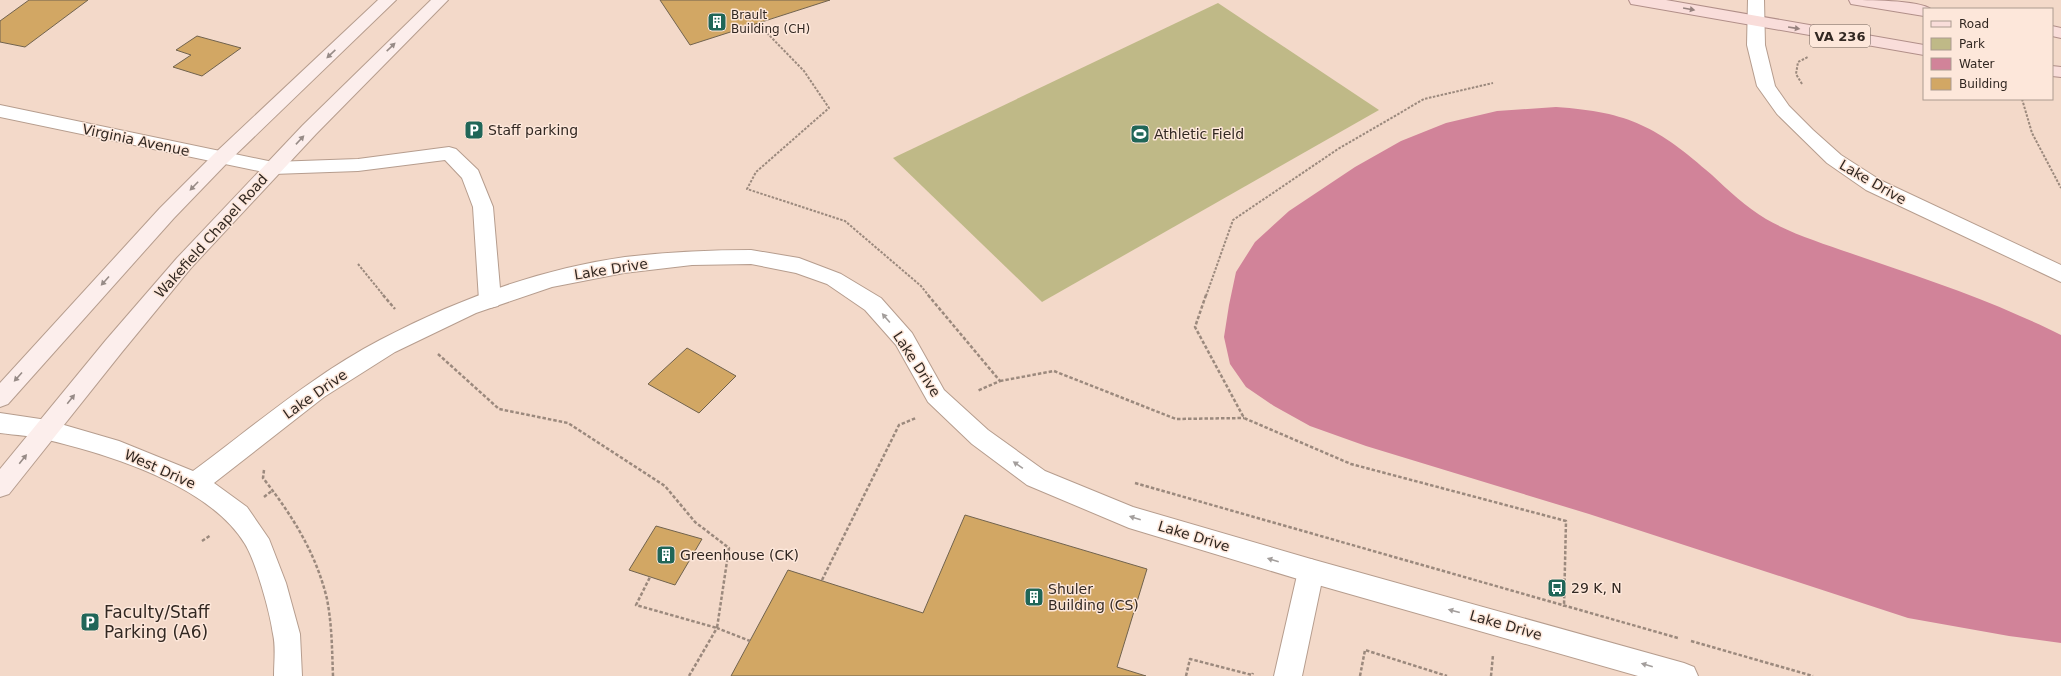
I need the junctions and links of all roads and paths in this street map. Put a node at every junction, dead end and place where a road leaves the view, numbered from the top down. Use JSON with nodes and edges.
{"nodes":[{"id":1,"x":388,"y":0,"type":"edge"},
{"id":2,"x":440,"y":0,"type":"edge"},
{"id":3,"x":1637,"y":0,"type":"edge"},
{"id":4,"x":1756,"y":0,"type":"edge"},
{"id":5,"x":1857,"y":0,"type":"edge"},
{"id":6,"x":1923,"y":11,"type":"edge"},
{"id":7,"x":1756,"y":22,"type":"junction"},
{"id":8,"x":766,"y":33,"type":"dead end"},
{"id":9,"x":1923,"y":50,"type":"edge"},
{"id":10,"x":1809,"y":56,"type":"dead end"},
{"id":11,"x":1493,"y":83,"type":"dead end"},
{"id":12,"x":1803,"y":88,"type":"dead end"},
{"id":13,"x":2022,"y":100,"type":"edge"},
{"id":14,"x":0,"y":111,"type":"edge"},
{"id":15,"x":221,"y":158,"type":"junction"},
{"id":16,"x":273,"y":168,"type":"junction"},
{"id":17,"x":2061,"y":188,"type":"edge"},
{"id":18,"x":358,"y":264,"type":"dead end"},
{"id":19,"x":2061,"y":274,"type":"edge"},
{"id":20,"x":490,"y":300,"type":"junction"},
{"id":21,"x":414,"y":333,"type":"junction"},
{"id":22,"x":1000,"y":381,"type":"junction"},
{"id":23,"x":978,"y":391,"type":"junction"},
{"id":24,"x":983,"y":396,"type":"dead end"},
{"id":25,"x":0,"y":398,"type":"edge"},
{"id":26,"x":946,"y":406,"type":"junction"},
{"id":27,"x":910,"y":414,"type":"dead end"},
{"id":28,"x":1244,"y":418,"type":"junction"},
{"id":29,"x":913,"y":419,"type":"junction"},
{"id":30,"x":0,"y":423,"type":"edge"},
{"id":31,"x":47,"y":430,"type":"junction"},
{"id":32,"x":264,"y":464,"type":"dead end"},
{"id":33,"x":1127,"y":481,"type":"dead end"},
{"id":34,"x":196,"y":483,"type":"junction"},
{"id":35,"x":0,"y":487,"type":"edge"},
{"id":36,"x":1311,"y":571,"type":"junction"},
{"id":37,"x":650,"y":577,"type":"dead end"},
{"id":38,"x":822,"y":580,"type":"dead end"},
{"id":39,"x":1564,"y":605,"type":"junction"},
{"id":40,"x":717,"y":628,"type":"junction"},
{"id":41,"x":750,"y":641,"type":"dead end"},
{"id":42,"x":1564,"y":642,"type":"junction"},
{"id":43,"x":1493,"y":650,"type":"dead end"},
{"id":44,"x":1254,"y":668,"type":"dead end"},
{"id":45,"x":288,"y":676,"type":"edge"},
{"id":46,"x":333,"y":676,"type":"edge"},
{"id":47,"x":689,"y":676,"type":"edge"},
{"id":48,"x":1186,"y":676,"type":"edge"},
{"id":49,"x":1252,"y":676,"type":"edge"},
{"id":50,"x":1288,"y":676,"type":"edge"},
{"id":51,"x":1360,"y":676,"type":"edge"},
{"id":52,"x":1447,"y":676,"type":"edge"},
{"id":53,"x":1491,"y":676,"type":"edge"},
{"id":54,"x":1684,"y":676,"type":"edge"},
{"id":55,"x":1813,"y":676,"type":"edge"}],
"edges":[{"from":1,"to":15,"type":"main road","one_way":true},
{"from":16,"to":2,"type":"main road","name":"Wakefield Chapel Road","one_way":true},
{"from":3,"to":7,"type":"main road","number":"VA 236","one_way":true},
{"from":4,"to":7,"type":"street","name":"Lake Drive"},
{"from":5,"to":6,"type":"main road"},
{"from":7,"to":9,"type":"main road","number":"VA 236","one_way":true},
{"from":7,"to":19,"type":"street","name":"Lake Drive"},
{"from":8,"to":22,"type":"path"},
{"from":10,"to":12,"type":"path"},
{"from":11,"to":28,"type":"path"},
{"from":13,"to":17,"type":"path"},
{"from":14,"to":15,"type":"street","name":"Virginia Avenue"},
{"from":15,"to":16,"type":"street","name":"Virginia Avenue"},
{"from":15,"to":25,"type":"main road","one_way":true},
{"from":16,"to":20,"type":"street","name":"Virginia Avenue"},
{"from":31,"to":16,"type":"main road","name":"Wakefield Chapel Road","one_way":true},
{"from":18,"to":21,"type":"path"},
{"from":20,"to":21,"type":"street","name":"Lake Drive"},
{"from":26,"to":20,"type":"street","name":"Lake Drive","one_way":true},
{"from":21,"to":34,"type":"street","name":"Lake Drive"},
{"from":21,"to":40,"type":"path"},
{"from":22,"to":23,"type":"path"},
{"from":22,"to":28,"type":"path"},
{"from":23,"to":24,"type":"path"},
{"from":23,"to":26,"type":"path"},
{"from":26,"to":29,"type":"path"},
{"from":36,"to":26,"type":"street","name":"Lake Drive","one_way":true},
{"from":27,"to":29,"type":"path"},
{"from":28,"to":39,"type":"path"},
{"from":29,"to":38,"type":"path"},
{"from":30,"to":31,"type":"street","name":"West Drive"},
{"from":31,"to":34,"type":"street","name":"West Drive"},
{"from":35,"to":31,"type":"main road","name":"Wakefield Chapel Road","one_way":true},
{"from":32,"to":46,"type":"path"},
{"from":33,"to":39,"type":"path"},
{"from":34,"to":45,"type":"street","name":"West Drive"},
{"from":42,"to":36,"type":"street","name":"Lake Drive","one_way":true},
{"from":36,"to":50,"type":"street"},
{"from":37,"to":40,"type":"path"},
{"from":39,"to":42,"type":"path"},
{"from":39,"to":55,"type":"path"},
{"from":40,"to":41,"type":"path"},
{"from":40,"to":47,"type":"path"},
{"from":54,"to":42,"type":"street","name":"Lake Drive","one_way":true},
{"from":43,"to":53,"type":"path"},
{"from":44,"to":49,"type":"path"},
{"from":48,"to":49,"type":"path"},
{"from":51,"to":52,"type":"path"}]}
